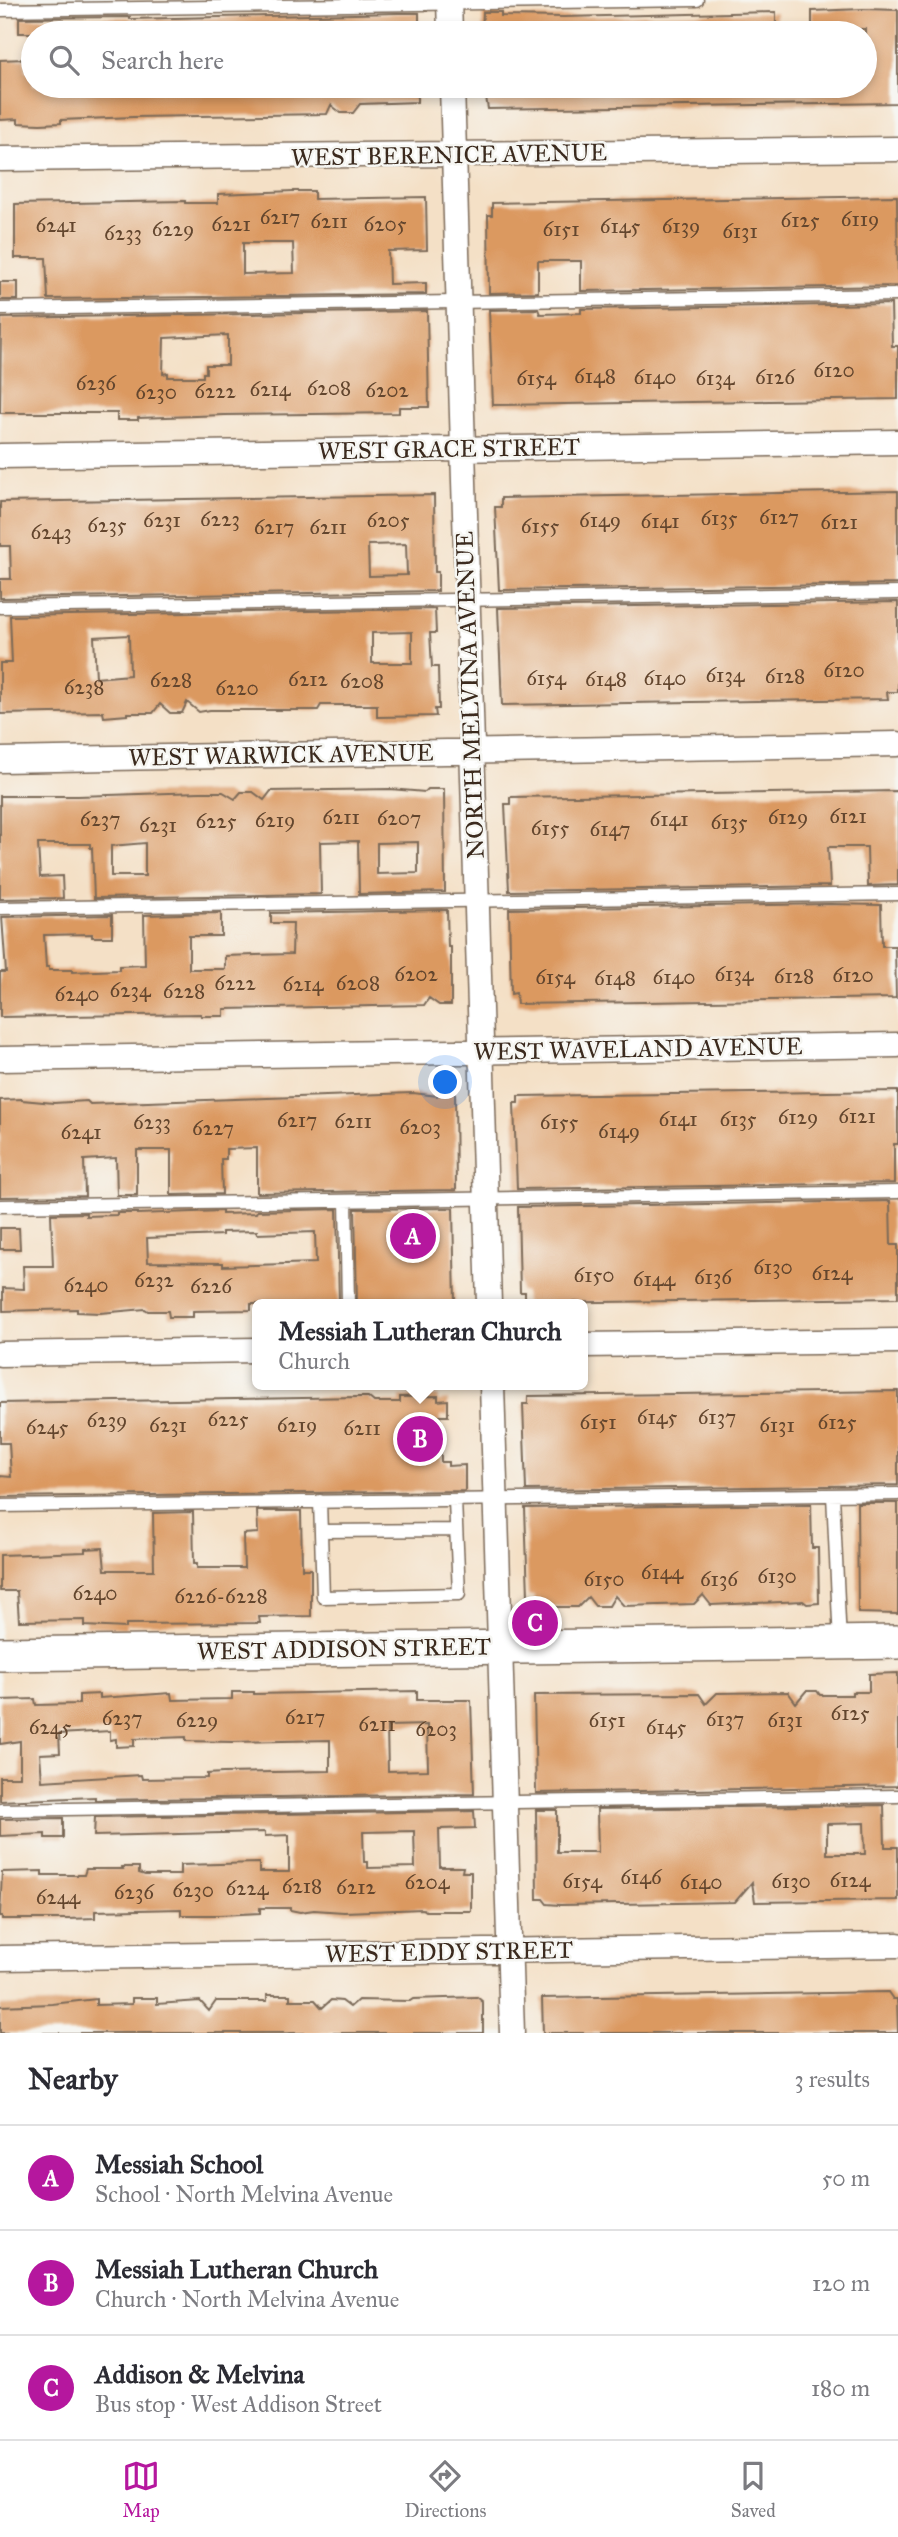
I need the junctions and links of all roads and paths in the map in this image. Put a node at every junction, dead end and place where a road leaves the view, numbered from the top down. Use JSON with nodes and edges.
{"nodes":[{"id":1,"x":697,"y":0,"type":"edge"},
{"id":2,"x":449,"y":2,"type":"edge"},
{"id":3,"x":0,"y":10,"type":"edge"},
{"id":4,"x":450,"y":21,"type":"edge"},
{"id":5,"x":452,"y":98,"type":"edge"},
{"id":6,"x":898,"y":149,"type":"edge"},
{"id":7,"x":454,"y":156,"type":"junction"},
{"id":8,"x":0,"y":159,"type":"edge"},
{"id":9,"x":898,"y":295,"type":"edge"},
{"id":10,"x":458,"y":302,"type":"junction"},
{"id":11,"x":0,"y":309,"type":"edge"},
{"id":12,"x":898,"y":442,"type":"edge"},
{"id":13,"x":463,"y":449,"type":"junction"},
{"id":14,"x":0,"y":456,"type":"edge"},
{"id":15,"x":898,"y":593,"type":"edge"},
{"id":16,"x":468,"y":600,"type":"junction"},
{"id":17,"x":0,"y":607,"type":"edge"},
{"id":18,"x":898,"y":744,"type":"edge"},
{"id":19,"x":472,"y":752,"type":"junction"},
{"id":20,"x":0,"y":760,"type":"edge"},
{"id":21,"x":898,"y":894,"type":"edge"},
{"id":22,"x":477,"y":901,"type":"junction"},
{"id":23,"x":0,"y":908,"type":"edge"},
{"id":24,"x":898,"y":1045,"type":"edge"},
{"id":25,"x":482,"y":1051,"type":"junction"},
{"id":26,"x":0,"y":1059,"type":"edge"},
{"id":27,"x":898,"y":1192,"type":"edge"},
{"id":28,"x":486,"y":1199,"type":"junction"},
{"id":29,"x":346,"y":1201,"type":"junction"},
{"id":30,"x":0,"y":1206,"type":"edge"},
{"id":31,"x":348,"y":1299,"type":"edge"},
{"id":32,"x":489,"y":1299,"type":"edge"},
{"id":33,"x":898,"y":1341,"type":"edge"},
{"id":34,"x":588,"y":1345,"type":"edge"},
{"id":35,"x":252,"y":1350,"type":"edge"},
{"id":36,"x":0,"y":1354,"type":"edge"},
{"id":37,"x":492,"y":1390,"type":"edge"},
{"id":38,"x":834,"y":1494,"type":"junction"},
{"id":39,"x":898,"y":1494,"type":"edge"},
{"id":40,"x":496,"y":1499,"type":"junction"},
{"id":41,"x":455,"y":1500,"type":"junction"},
{"id":42,"x":320,"y":1502,"type":"junction"},
{"id":43,"x":0,"y":1506,"type":"edge"},
{"id":44,"x":456,"y":1530,"type":"junction"},
{"id":45,"x":321,"y":1531,"type":"junction"},
{"id":46,"x":898,"y":1642,"type":"edge"},
{"id":47,"x":840,"y":1643,"type":"junction"},
{"id":48,"x":500,"y":1647,"type":"junction"},
{"id":49,"x":0,"y":1654,"type":"edge"},
{"id":50,"x":898,"y":1796,"type":"edge"},
{"id":51,"x":505,"y":1802,"type":"junction"},
{"id":52,"x":0,"y":1810,"type":"edge"},
{"id":53,"x":898,"y":1945,"type":"edge"},
{"id":54,"x":509,"y":1951,"type":"junction"},
{"id":55,"x":0,"y":1958,"type":"edge"},
{"id":56,"x":512,"y":2033,"type":"edge"}],
"edges":[{"from":1,"to":2,"type":"lane"},
{"from":2,"to":3,"type":"lane"},
{"from":2,"to":4,"type":"street"},
{"from":5,"to":7,"type":"street","name":"NORTH MELVINA AVENUE"},
{"from":6,"to":7,"type":"street","name":"WEST BERENICE AVENUE"},
{"from":7,"to":8,"type":"street","name":"WEST BERENICE AVENUE"},
{"from":7,"to":10,"type":"street","name":"NORTH MELVINA AVENUE"},
{"from":9,"to":10,"type":"lane"},
{"from":10,"to":11,"type":"lane"},
{"from":10,"to":13,"type":"street","name":"NORTH MELVINA AVENUE"},
{"from":12,"to":13,"type":"street","name":"WEST GRACE STREET"},
{"from":13,"to":14,"type":"street","name":"WEST GRACE STREET"},
{"from":13,"to":16,"type":"street","name":"NORTH MELVINA AVENUE"},
{"from":15,"to":16,"type":"lane"},
{"from":16,"to":17,"type":"lane"},
{"from":16,"to":19,"type":"street","name":"NORTH MELVINA AVENUE"},
{"from":18,"to":19,"type":"street","name":"WEST WARWICK AVENUE"},
{"from":19,"to":20,"type":"street","name":"WEST WARWICK AVENUE"},
{"from":19,"to":22,"type":"street","name":"NORTH MELVINA AVENUE"},
{"from":21,"to":22,"type":"lane"},
{"from":22,"to":23,"type":"lane"},
{"from":22,"to":25,"type":"street","name":"NORTH MELVINA AVENUE"},
{"from":24,"to":25,"type":"street","name":"WEST WAVELAND AVENUE"},
{"from":25,"to":26,"type":"street","name":"WEST WAVELAND AVENUE"},
{"from":25,"to":28,"type":"street","name":"NORTH MELVINA AVENUE"},
{"from":27,"to":28,"type":"lane"},
{"from":28,"to":29,"type":"lane"},
{"from":28,"to":32,"type":"street","name":"NORTH MELVINA AVENUE"},
{"from":29,"to":30,"type":"lane"},
{"from":29,"to":31,"type":"lane"},
{"from":33,"to":34,"type":"street"},
{"from":35,"to":36,"type":"street"},
{"from":37,"to":40,"type":"street"},
{"from":38,"to":39,"type":"lane"},
{"from":38,"to":40,"type":"lane"},
{"from":38,"to":47,"type":"lane"},
{"from":40,"to":41,"type":"lane"},
{"from":40,"to":48,"type":"street"},
{"from":41,"to":42,"type":"lane"},
{"from":41,"to":44,"type":"lane"},
{"from":42,"to":43,"type":"lane"},
{"from":42,"to":45,"type":"lane"},
{"from":44,"to":45,"type":"lane"},
{"from":44,"to":45,"type":"lane"},
{"from":46,"to":47,"type":"street","name":"WEST ADDISON STREET"},
{"from":47,"to":48,"type":"street","name":"WEST ADDISON STREET"},
{"from":48,"to":49,"type":"street","name":"WEST ADDISON STREET"},
{"from":48,"to":51,"type":"street"},
{"from":50,"to":51,"type":"lane"},
{"from":51,"to":52,"type":"lane"},
{"from":51,"to":54,"type":"street"},
{"from":53,"to":54,"type":"street","name":"WEST EDDY STREET"},
{"from":54,"to":55,"type":"street","name":"WEST EDDY STREET"},
{"from":54,"to":56,"type":"street"}]}
